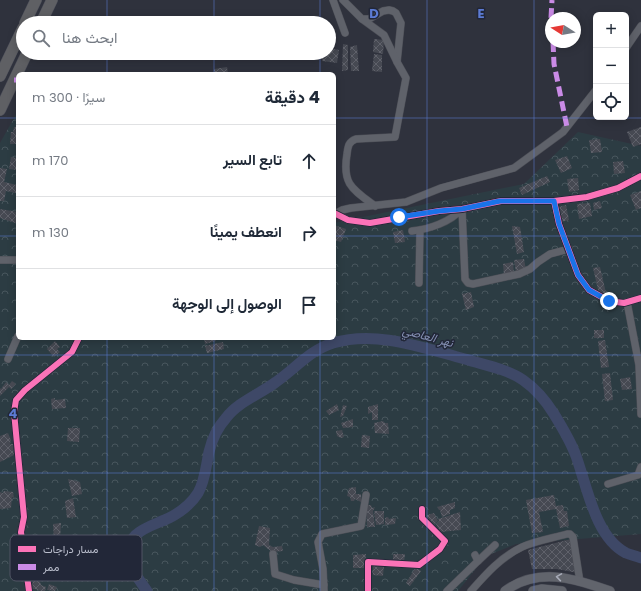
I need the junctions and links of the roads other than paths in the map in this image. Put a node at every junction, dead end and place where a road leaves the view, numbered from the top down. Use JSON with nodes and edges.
{"nodes":[{"id":1,"x":36,"y":0,"type":"edge"},
{"id":2,"x":52,"y":0,"type":"edge"},
{"id":3,"x":333,"y":0,"type":"edge"},
{"id":4,"x":343,"y":0,"type":"edge"},
{"id":5,"x":28,"y":16,"type":"edge"},
{"id":6,"x":44,"y":16,"type":"edge"},
{"id":7,"x":362,"y":19,"type":"junction"},
{"id":8,"x":641,"y":26,"type":"edge"},
{"id":9,"x":345,"y":33,"type":"dead end"},
{"id":10,"x":16,"y":43,"type":"edge"},
{"id":11,"x":629,"y":44,"type":"edge"},
{"id":12,"x":24,"y":60,"type":"edge"},
{"id":13,"x":397,"y":62,"type":"junction"},
{"id":14,"x":18,"y":72,"type":"edge"},
{"id":15,"x":0,"y":76,"type":"edge"},
{"id":16,"x":16,"y":76,"type":"edge"},
{"id":17,"x":593,"y":94,"type":"edge"},
{"id":18,"x":0,"y":110,"type":"edge"},
{"id":19,"x":641,"y":176,"type":"edge"},
{"id":20,"x":554,"y":201,"type":"junction"},
{"id":21,"x":375,"y":206,"type":"junction"},
{"id":22,"x":462,"y":209,"type":"junction"},
{"id":23,"x":336,"y":213,"type":"edge"},
{"id":24,"x":336,"y":214,"type":"edge"},
{"id":25,"x":569,"y":249,"type":"junction"},
{"id":26,"x":0,"y":260,"type":"edge"},
{"id":27,"x":16,"y":260,"type":"edge"},
{"id":28,"x":419,"y":283,"type":"dead end"},
{"id":29,"x":641,"y":298,"type":"edge"},
{"id":30,"x":627,"y":302,"type":"junction"},
{"id":31,"x":16,"y":340,"type":"edge"},
{"id":32,"x":78,"y":340,"type":"edge"},
{"id":33,"x":8,"y":359,"type":"dead end"},
{"id":34,"x":640,"y":367,"type":"edge"},
{"id":35,"x":641,"y":414,"type":"edge"},
{"id":36,"x":641,"y":467,"type":"edge"},
{"id":37,"x":608,"y":484,"type":"dead end"},
{"id":38,"x":366,"y":495,"type":"dead end"},
{"id":39,"x":422,"y":509,"type":"dead end"},
{"id":40,"x":21,"y":535,"type":"edge"},
{"id":41,"x":495,"y":545,"type":"dead end"},
{"id":42,"x":273,"y":554,"type":"dead end"},
{"id":43,"x":28,"y":581,"type":"edge"},
{"id":44,"x":580,"y":582,"type":"junction"},
{"id":45,"x":324,"y":588,"type":"edge"},
{"id":46,"x":29,"y":591,"type":"edge"},
{"id":47,"x":368,"y":591,"type":"edge"},
{"id":48,"x":447,"y":591,"type":"edge"},
{"id":49,"x":471,"y":591,"type":"edge"},
{"id":50,"x":505,"y":591,"type":"edge"},
{"id":51,"x":532,"y":591,"type":"edge"},
{"id":52,"x":562,"y":591,"type":"edge"},
{"id":53,"x":610,"y":591,"type":"edge"}],
"edges":[{"from":1,"to":5,"type":"highway"},
{"from":2,"to":6,"type":"highway"},
{"from":3,"to":9,"type":"street"},
{"from":4,"to":7,"type":"street"},
{"from":7,"to":13,"type":"street"},
{"from":7,"to":13,"type":"street"},
{"from":8,"to":11,"type":"street"},
{"from":10,"to":15,"type":"highway"},
{"from":12,"to":14,"type":"highway"},
{"from":13,"to":21,"type":"street"},
{"from":16,"to":18,"type":"highway"},
{"from":17,"to":21,"type":"street"},
{"from":19,"to":20,"type":"street"},
{"from":20,"to":22,"type":"street"},
{"from":20,"to":25,"type":"street"},
{"from":21,"to":23,"type":"street"},
{"from":22,"to":24,"type":"street"},
{"from":22,"to":25,"type":"street"},
{"from":22,"to":28,"type":"street"},
{"from":25,"to":30,"type":"street"},
{"from":26,"to":27,"type":"street"},
{"from":29,"to":30,"type":"street"},
{"from":30,"to":34,"type":"street"},
{"from":31,"to":33,"type":"street"},
{"from":32,"to":40,"type":"street"},
{"from":34,"to":35,"type":"street"},
{"from":36,"to":37,"type":"street"},
{"from":38,"to":45,"type":"street"},
{"from":39,"to":47,"type":"street"},
{"from":41,"to":48,"type":"street"},
{"from":42,"to":45,"type":"street"},
{"from":43,"to":46,"type":"street"},
{"from":44,"to":49,"type":"street"},
{"from":44,"to":50,"type":"main road","one_way":true},
{"from":44,"to":53,"type":"main road"},
{"from":51,"to":52,"type":"main road"}]}
